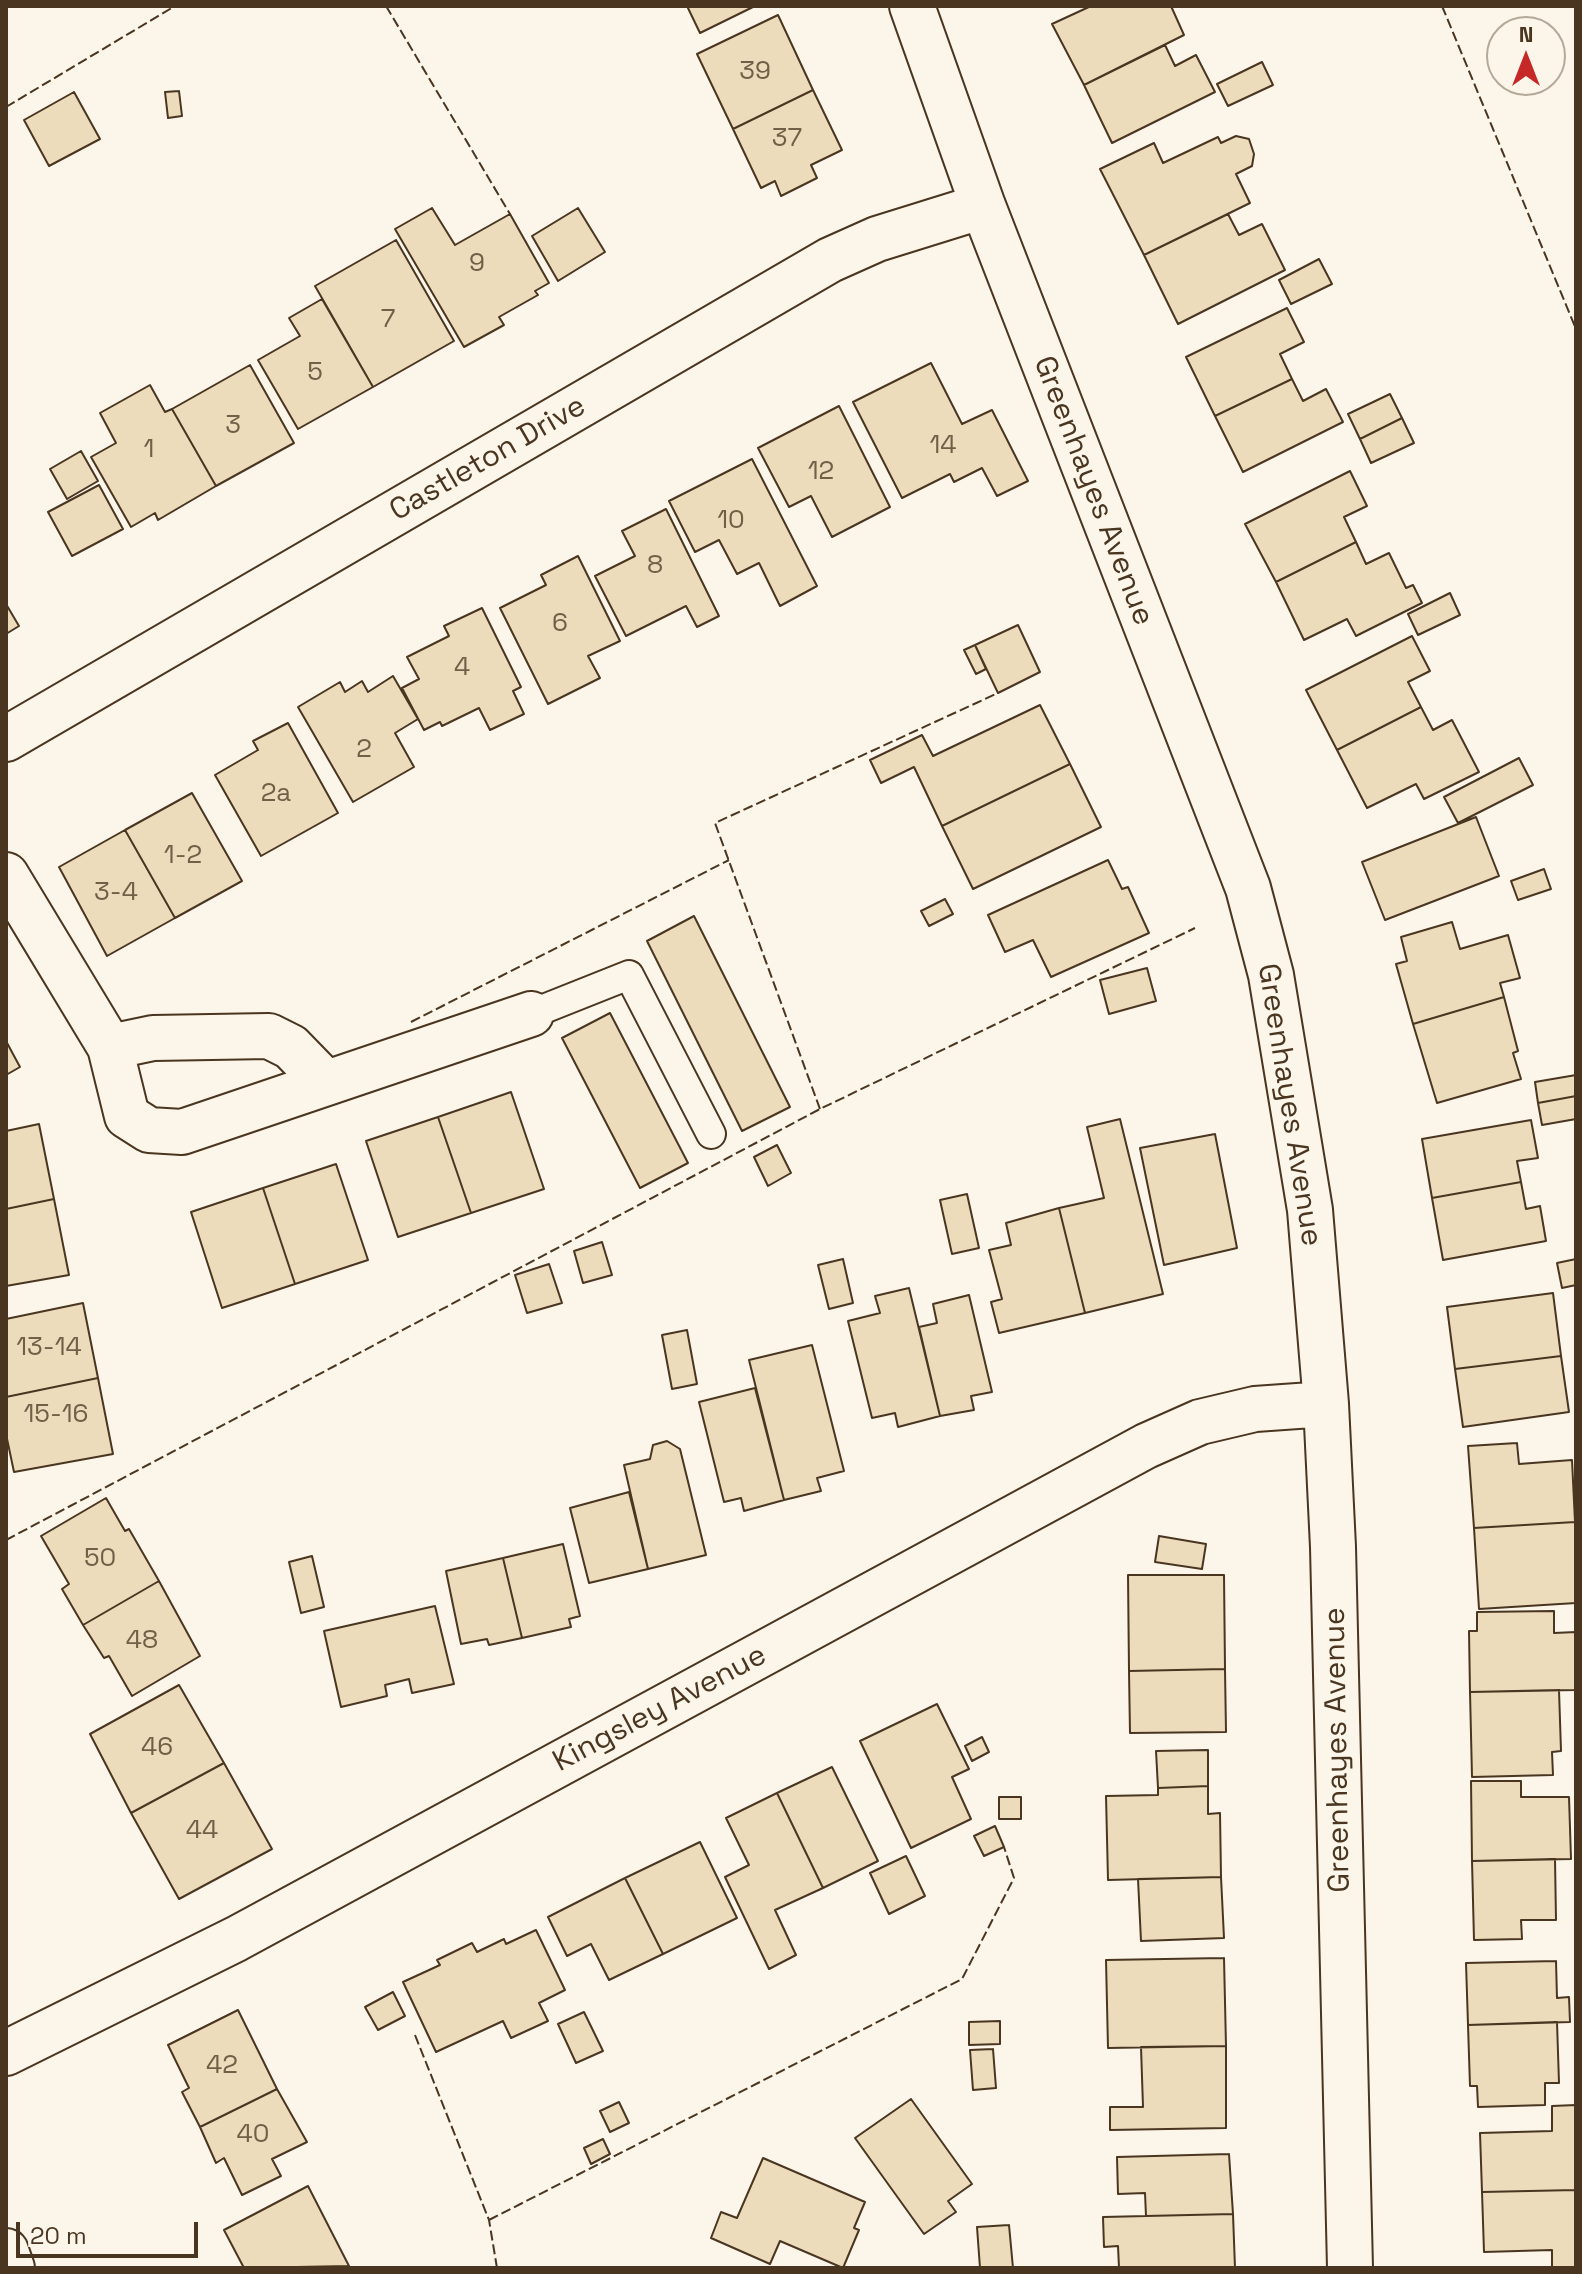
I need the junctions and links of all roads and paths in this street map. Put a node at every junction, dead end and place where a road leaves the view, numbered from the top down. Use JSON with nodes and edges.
{"nodes":[{"id":1,"x":912,"y":6,"type":"edge"},
{"id":2,"x":983,"y":206,"type":"junction"},
{"id":3,"x":6,"y":739,"type":"edge"},
{"id":4,"x":6,"y":875,"type":"edge"},
{"id":5,"x":531,"y":1014,"type":"joint"},
{"id":6,"x":110,"y":1047,"type":"junction"},
{"id":7,"x":326,"y":1083,"type":"junction"},
{"id":8,"x":711,"y":1134,"type":"dead end"},
{"id":9,"x":1326,"y":1404,"type":"junction"},
{"id":10,"x":6,"y":2053,"type":"edge"},
{"id":11,"x":6,"y":2251,"type":"edge"},
{"id":12,"x":12,"y":2268,"type":"edge"},
{"id":13,"x":1350,"y":2268,"type":"edge"}],
"edges":[{"from":1,"to":2,"type":"street","name":"Greenhayes Avenue"},
{"from":2,"to":3,"type":"street","name":"Castleton Drive"},
{"from":2,"to":9,"type":"street","name":"Greenhayes Avenue"},
{"from":4,"to":6,"type":"street"},
{"from":5,"to":7,"type":"street"},
{"from":5,"to":8,"type":"lane"},
{"from":6,"to":7,"type":"street"},
{"from":6,"to":7,"type":"street"},
{"from":9,"to":10,"type":"street","name":"Kingsley Avenue"},
{"from":9,"to":13,"type":"street","name":"Greenhayes Avenue"},
{"from":11,"to":12,"type":"street"}]}
